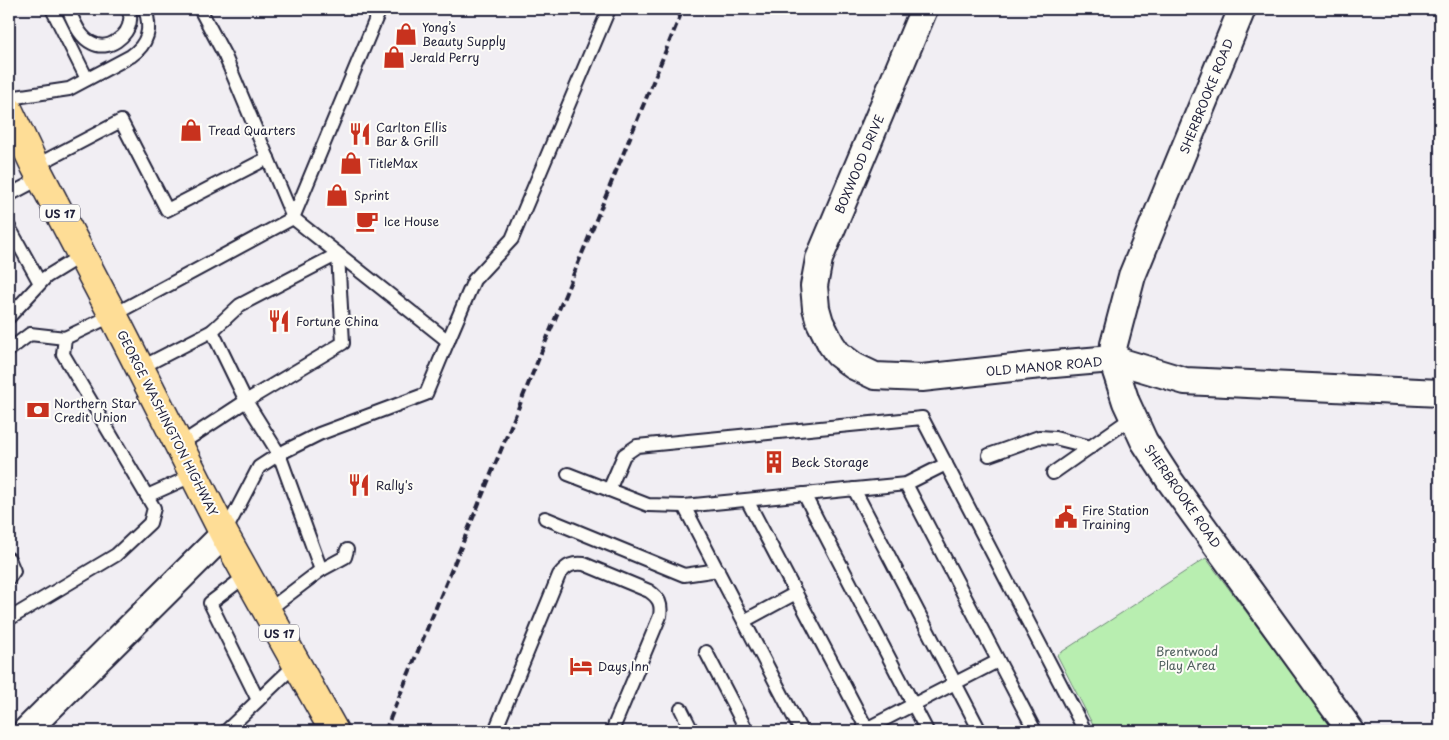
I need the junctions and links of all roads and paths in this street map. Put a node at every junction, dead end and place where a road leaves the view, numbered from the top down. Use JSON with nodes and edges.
{"nodes":[{"id":1,"x":52,"y":9,"type":"edge"},
{"id":2,"x":68,"y":9,"type":"edge"},
{"id":3,"x":128,"y":9,"type":"edge"},
{"id":4,"x":145,"y":9,"type":"edge"},
{"id":5,"x":200,"y":9,"type":"edge"},
{"id":6,"x":380,"y":9,"type":"edge"},
{"id":7,"x":609,"y":9,"type":"edge"},
{"id":8,"x":924,"y":9,"type":"edge"},
{"id":9,"x":1242,"y":9,"type":"edge"},
{"id":10,"x":87,"y":79,"type":"junction"},
{"id":11,"x":9,"y":98,"type":"edge"},
{"id":12,"x":9,"y":110,"type":"edge"},
{"id":13,"x":268,"y":158,"type":"junction"},
{"id":14,"x":38,"y":172,"type":"junction"},
{"id":15,"x":9,"y":194,"type":"edge"},
{"id":16,"x":293,"y":218,"type":"junction"},
{"id":17,"x":9,"y":228,"type":"edge"},
{"id":18,"x":338,"y":254,"type":"junction"},
{"id":19,"x":82,"y":255,"type":"junction"},
{"id":20,"x":40,"y":283,"type":"junction"},
{"id":21,"x":113,"y":315,"type":"junction"},
{"id":22,"x":9,"y":317,"type":"edge"},
{"id":23,"x":820,"y":322,"type":"joint"},
{"id":24,"x":212,"y":331,"type":"junction"},
{"id":25,"x":66,"y":338,"type":"junction"},
{"id":26,"x":448,"y":341,"type":"junction"},
{"id":27,"x":9,"y":350,"type":"edge"},
{"id":28,"x":1112,"y":359,"type":"junction"},
{"id":29,"x":140,"y":368,"type":"junction"},
{"id":30,"x":1440,"y":393,"type":"edge"},
{"id":31,"x":246,"y":401,"type":"junction"},
{"id":32,"x":1133,"y":417,"type":"junction"},
{"id":33,"x":179,"y":445,"type":"junction"},
{"id":34,"x":1091,"y":447,"type":"junction"},
{"id":35,"x":279,"y":454,"type":"junction"},
{"id":36,"x":989,"y":455,"type":"dead end"},
{"id":37,"x":946,"y":464,"type":"junction"},
{"id":38,"x":1053,"y":473,"type":"dead end"},
{"id":39,"x":568,"y":474,"type":"dead end"},
{"id":40,"x":194,"y":475,"type":"junction"},
{"id":41,"x":906,"y":484,"type":"junction"},
{"id":42,"x":854,"y":489,"type":"junction"},
{"id":43,"x":609,"y":490,"type":"junction"},
{"id":44,"x":804,"y":494,"type":"junction"},
{"id":45,"x":147,"y":496,"type":"junction"},
{"id":46,"x":747,"y":500,"type":"junction"},
{"id":47,"x":684,"y":506,"type":"junction"},
{"id":48,"x":545,"y":518,"type":"dead end"},
{"id":49,"x":224,"y":534,"type":"junction"},
{"id":50,"x":347,"y":550,"type":"dead end"},
{"id":51,"x":9,"y":559,"type":"edge"},
{"id":52,"x":321,"y":570,"type":"junction"},
{"id":53,"x":718,"y":570,"type":"junction"},
{"id":54,"x":247,"y":575,"type":"junction"},
{"id":55,"x":9,"y":578,"type":"edge"},
{"id":56,"x":796,"y":593,"type":"junction"},
{"id":57,"x":267,"y":611,"type":"junction"},
{"id":58,"x":9,"y":619,"type":"edge"},
{"id":59,"x":744,"y":621,"type":"junction"},
{"id":60,"x":706,"y":652,"type":"dead end"},
{"id":61,"x":998,"y":661,"type":"junction"},
{"id":62,"x":296,"y":664,"type":"junction"},
{"id":63,"x":956,"y":683,"type":"junction"},
{"id":64,"x":258,"y":700,"type":"junction"},
{"id":65,"x":913,"y":705,"type":"junction"},
{"id":66,"x":680,"y":710,"type":"dead end"},
{"id":67,"x":865,"y":730,"type":"edge"},
{"id":68,"x":26,"y":731,"type":"edge"},
{"id":69,"x":226,"y":731,"type":"edge"},
{"id":70,"x":334,"y":731,"type":"edge"},
{"id":71,"x":495,"y":731,"type":"edge"},
{"id":72,"x":612,"y":731,"type":"edge"},
{"id":73,"x":692,"y":731,"type":"edge"},
{"id":74,"x":747,"y":731,"type":"edge"},
{"id":75,"x":801,"y":731,"type":"edge"},
{"id":76,"x":927,"y":731,"type":"edge"},
{"id":77,"x":980,"y":731,"type":"edge"},
{"id":78,"x":1035,"y":731,"type":"edge"},
{"id":79,"x":1085,"y":731,"type":"edge"},
{"id":80,"x":1351,"y":731,"type":"edge"}],
"edges":[{"from":1,"to":10,"type":"lane"},
{"from":2,"to":3,"type":"lane"},
{"from":4,"to":10,"type":"lane"},
{"from":5,"to":13,"type":"lane"},
{"from":6,"to":16,"type":"lane"},
{"from":7,"to":26,"type":"lane"},
{"from":8,"to":23,"type":"street","name":"BOXWOOD DRIVE"},
{"from":9,"to":28,"type":"street","name":"SHERBROOKE ROAD"},
{"from":10,"to":11,"type":"lane"},
{"from":12,"to":14,"type":"main road","name":"GEORGE WASHINGTON HIGHWAY","number":"US 17"},
{"from":13,"to":14,"type":"lane"},
{"from":13,"to":16,"type":"lane"},
{"from":14,"to":15,"type":"lane"},
{"from":14,"to":19,"type":"main road","name":"GEORGE WASHINGTON HIGHWAY","number":"US 17"},
{"from":16,"to":18,"type":"lane"},
{"from":16,"to":21,"type":"lane"},
{"from":17,"to":20,"type":"lane"},
{"from":18,"to":24,"type":"lane"},
{"from":18,"to":26,"type":"lane"},
{"from":18,"to":31,"type":"lane"},
{"from":19,"to":20,"type":"lane"},
{"from":19,"to":21,"type":"main road","name":"GEORGE WASHINGTON HIGHWAY","number":"US 17"},
{"from":20,"to":22,"type":"lane"},
{"from":21,"to":25,"type":"lane"},
{"from":21,"to":29,"type":"main road","name":"GEORGE WASHINGTON HIGHWAY","number":"US 17"},
{"from":23,"to":28,"type":"street","name":"OLD MANOR ROAD"},
{"from":24,"to":29,"type":"lane"},
{"from":24,"to":31,"type":"lane"},
{"from":25,"to":27,"type":"lane"},
{"from":25,"to":45,"type":"lane"},
{"from":26,"to":35,"type":"lane"},
{"from":28,"to":30,"type":"street","name":"OLD MANOR ROAD"},
{"from":28,"to":32,"type":"street","name":"SHERBROOKE ROAD"},
{"from":29,"to":33,"type":"main road","name":"GEORGE WASHINGTON HIGHWAY","number":"US 17"},
{"from":31,"to":33,"type":"lane"},
{"from":31,"to":35,"type":"lane"},
{"from":32,"to":34,"type":"lane"},
{"from":32,"to":80,"type":"street","name":"SHERBROOKE ROAD"},
{"from":33,"to":40,"type":"main road","name":"GEORGE WASHINGTON HIGHWAY","number":"US 17"},
{"from":34,"to":36,"type":"lane"},
{"from":34,"to":38,"type":"lane"},
{"from":35,"to":49,"type":"lane"},
{"from":35,"to":52,"type":"lane"},
{"from":37,"to":41,"type":"lane"},
{"from":37,"to":43,"type":"lane"},
{"from":37,"to":79,"type":"lane"},
{"from":39,"to":43,"type":"lane"},
{"from":40,"to":45,"type":"lane"},
{"from":40,"to":49,"type":"main road","name":"GEORGE WASHINGTON HIGHWAY","number":"US 17"},
{"from":41,"to":42,"type":"lane"},
{"from":41,"to":61,"type":"lane"},
{"from":42,"to":44,"type":"lane"},
{"from":42,"to":63,"type":"lane"},
{"from":43,"to":47,"type":"lane"},
{"from":44,"to":46,"type":"lane"},
{"from":44,"to":65,"type":"lane"},
{"from":45,"to":58,"type":"lane"},
{"from":46,"to":47,"type":"lane"},
{"from":46,"to":56,"type":"lane"},
{"from":47,"to":53,"type":"lane"},
{"from":48,"to":53,"type":"lane"},
{"from":49,"to":54,"type":"main road","name":"GEORGE WASHINGTON HIGHWAY","number":"US 17"},
{"from":49,"to":68,"type":"street"},
{"from":50,"to":52,"type":"lane"},
{"from":51,"to":55,"type":"lane"},
{"from":52,"to":57,"type":"lane"},
{"from":53,"to":59,"type":"lane"},
{"from":54,"to":57,"type":"main road","name":"GEORGE WASHINGTON HIGHWAY","number":"US 17"},
{"from":54,"to":64,"type":"lane"},
{"from":56,"to":59,"type":"lane"},
{"from":56,"to":67,"type":"lane"},
{"from":57,"to":62,"type":"main road","name":"GEORGE WASHINGTON HIGHWAY","number":"US 17"},
{"from":59,"to":75,"type":"lane"},
{"from":60,"to":74,"type":"lane"},
{"from":61,"to":63,"type":"lane"},
{"from":61,"to":78,"type":"lane"},
{"from":62,"to":64,"type":"lane"},
{"from":62,"to":70,"type":"main road","name":"GEORGE WASHINGTON HIGHWAY","number":"US 17"},
{"from":63,"to":65,"type":"lane"},
{"from":63,"to":77,"type":"lane"},
{"from":64,"to":69,"type":"lane"},
{"from":65,"to":67,"type":"lane"},
{"from":65,"to":76,"type":"lane"},
{"from":66,"to":73,"type":"lane"},
{"from":71,"to":72,"type":"lane"}]}
